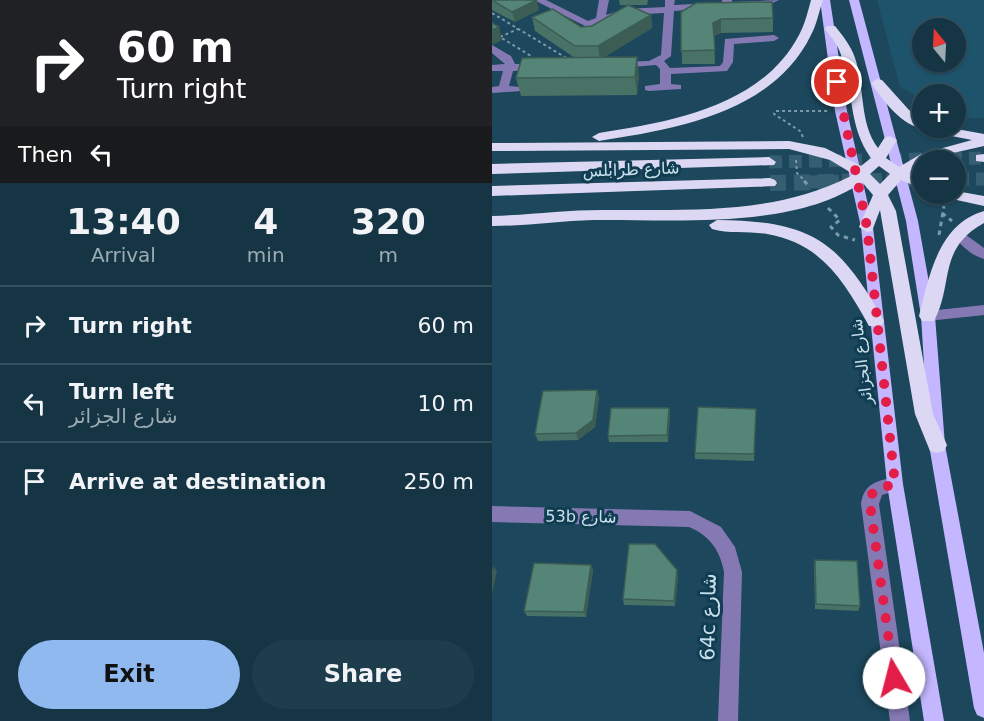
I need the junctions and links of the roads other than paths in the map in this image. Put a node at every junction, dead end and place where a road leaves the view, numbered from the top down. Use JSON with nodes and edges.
{"nodes":[{"id":1,"x":539,"y":0,"type":"edge"},
{"id":2,"x":604,"y":0,"type":"edge"},
{"id":3,"x":774,"y":0,"type":"edge"},
{"id":4,"x":817,"y":0,"type":"edge"},
{"id":5,"x":825,"y":0,"type":"edge"},
{"id":6,"x":854,"y":0,"type":"edge"},
{"id":7,"x":727,"y":2,"type":"edge"},
{"id":8,"x":670,"y":5,"type":"edge"},
{"id":9,"x":600,"y":21,"type":"junction"},
{"id":10,"x":831,"y":29,"type":"junction"},
{"id":11,"x":774,"y":38,"type":"dead end"},
{"id":12,"x":492,"y":48,"type":"edge"},
{"id":13,"x":657,"y":62,"type":"junction"},
{"id":14,"x":612,"y":65,"type":"edge"},
{"id":15,"x":549,"y":66,"type":"edge"},
{"id":16,"x":502,"y":67,"type":"edge"},
{"id":17,"x":666,"y":70,"type":"junction"},
{"id":18,"x":877,"y":83,"type":"junction"},
{"id":19,"x":649,"y":88,"type":"dead end"},
{"id":20,"x":517,"y":89,"type":"edge"},
{"id":21,"x":498,"y":90,"type":"edge"},
{"id":22,"x":912,"y":118,"type":"edge"},
{"id":23,"x":966,"y":137,"type":"edge"},
{"id":24,"x":890,"y":140,"type":"junction"},
{"id":25,"x":984,"y":140,"type":"edge"},
{"id":26,"x":492,"y":147,"type":"edge"},
{"id":27,"x":520,"y":147,"type":"junction"},
{"id":28,"x":879,"y":159,"type":"junction"},
{"id":29,"x":768,"y":162,"type":"tunnel mouth"},
{"id":30,"x":492,"y":169,"type":"edge"},
{"id":31,"x":900,"y":172,"type":"junction"},
{"id":32,"x":859,"y":173,"type":"junction"},
{"id":33,"x":912,"y":179,"type":"edge"},
{"id":34,"x":770,"y":183,"type":"tunnel mouth"},
{"id":35,"x":492,"y":191,"type":"edge"},
{"id":36,"x":880,"y":194,"type":"junction"},
{"id":37,"x":966,"y":198,"type":"edge"},
{"id":38,"x":984,"y":201,"type":"edge"},
{"id":39,"x":984,"y":216,"type":"edge"},
{"id":40,"x":492,"y":221,"type":"edge"},
{"id":41,"x":521,"y":221,"type":"junction"},
{"id":42,"x":867,"y":227,"type":"junction"},
{"id":43,"x":958,"y":233,"type":"junction"},
{"id":44,"x":984,"y":254,"type":"edge"},
{"id":45,"x":984,"y":310,"type":"edge"},
{"id":46,"x":928,"y":316,"type":"junction"},
{"id":47,"x":875,"y":321,"type":"junction"},
{"id":48,"x":937,"y":445,"type":"junction"},
{"id":49,"x":895,"y":484,"type":"junction"},
{"id":50,"x":492,"y":514,"type":"edge"},
{"id":51,"x":670,"y":518,"type":"joint"},
{"id":52,"x":984,"y":708,"type":"edge"},
{"id":53,"x":728,"y":721,"type":"edge"},
{"id":54,"x":900,"y":721,"type":"edge"},
{"id":55,"x":934,"y":721,"type":"edge"}],
"edges":[{"from":1,"to":9,"type":"street"},
{"from":2,"to":9,"type":"street"},
{"from":3,"to":7,"type":"street"},
{"from":4,"to":27,"type":"highway"},
{"from":5,"to":10,"type":"main road","name":"شارع الجزائر"},
{"from":6,"to":18,"type":"main road"},
{"from":7,"to":8,"type":"street"},
{"from":8,"to":9,"type":"street"},
{"from":8,"to":13,"type":"street"},
{"from":10,"to":28,"type":"highway"},
{"from":10,"to":32,"type":"main road","name":"شارع الجزائر"},
{"from":11,"to":17,"type":"street"},
{"from":12,"to":16,"type":"street"},
{"from":13,"to":14,"type":"street"},
{"from":13,"to":17,"type":"street"},
{"from":15,"to":16,"type":"street"},
{"from":16,"to":21,"type":"street"},
{"from":17,"to":19,"type":"street"},
{"from":18,"to":22,"type":"highway"},
{"from":18,"to":24,"type":"main road"},
{"from":20,"to":21,"type":"street"},
{"from":23,"to":25,"type":"highway"},
{"from":24,"to":28,"type":"highway"},
{"from":24,"to":31,"type":"main road"},
{"from":25,"to":31,"type":"highway"},
{"from":26,"to":27,"type":"highway"},
{"from":27,"to":32,"type":"highway"},
{"from":28,"to":31,"type":"highway"},
{"from":28,"to":32,"type":"highway"},
{"from":29,"to":30,"type":"highway","name":"شارع طرابلس"},
{"from":31,"to":33,"type":"highway"},
{"from":31,"to":36,"type":"highway"},
{"from":31,"to":46,"type":"main road"},
{"from":32,"to":36,"type":"highway"},
{"from":32,"to":41,"type":"highway"},
{"from":32,"to":42,"type":"main road","name":"شارع الجزائر"},
{"from":34,"to":35,"type":"highway","name":"شارع طرابلس"},
{"from":36,"to":42,"type":"highway"},
{"from":36,"to":48,"type":"highway"},
{"from":37,"to":38,"type":"highway"},
{"from":39,"to":43,"type":"highway"},
{"from":40,"to":41,"type":"highway"},
{"from":41,"to":47,"type":"highway"},
{"from":42,"to":47,"type":"main road","name":"شارع الجزائر"},
{"from":43,"to":44,"type":"street"},
{"from":43,"to":46,"type":"highway"},
{"from":45,"to":46,"type":"street"},
{"from":46,"to":48,"type":"main road"},
{"from":47,"to":49,"type":"main road","name":"شارع الجزائر"},
{"from":48,"to":52,"type":"main road"},
{"from":49,"to":54,"type":"street"},
{"from":49,"to":55,"type":"main road","name":"شارع الجزائر"},
{"from":50,"to":51,"type":"street","name":"53b شارع"},
{"from":51,"to":53,"type":"street","name":"64c شارع"}]}
